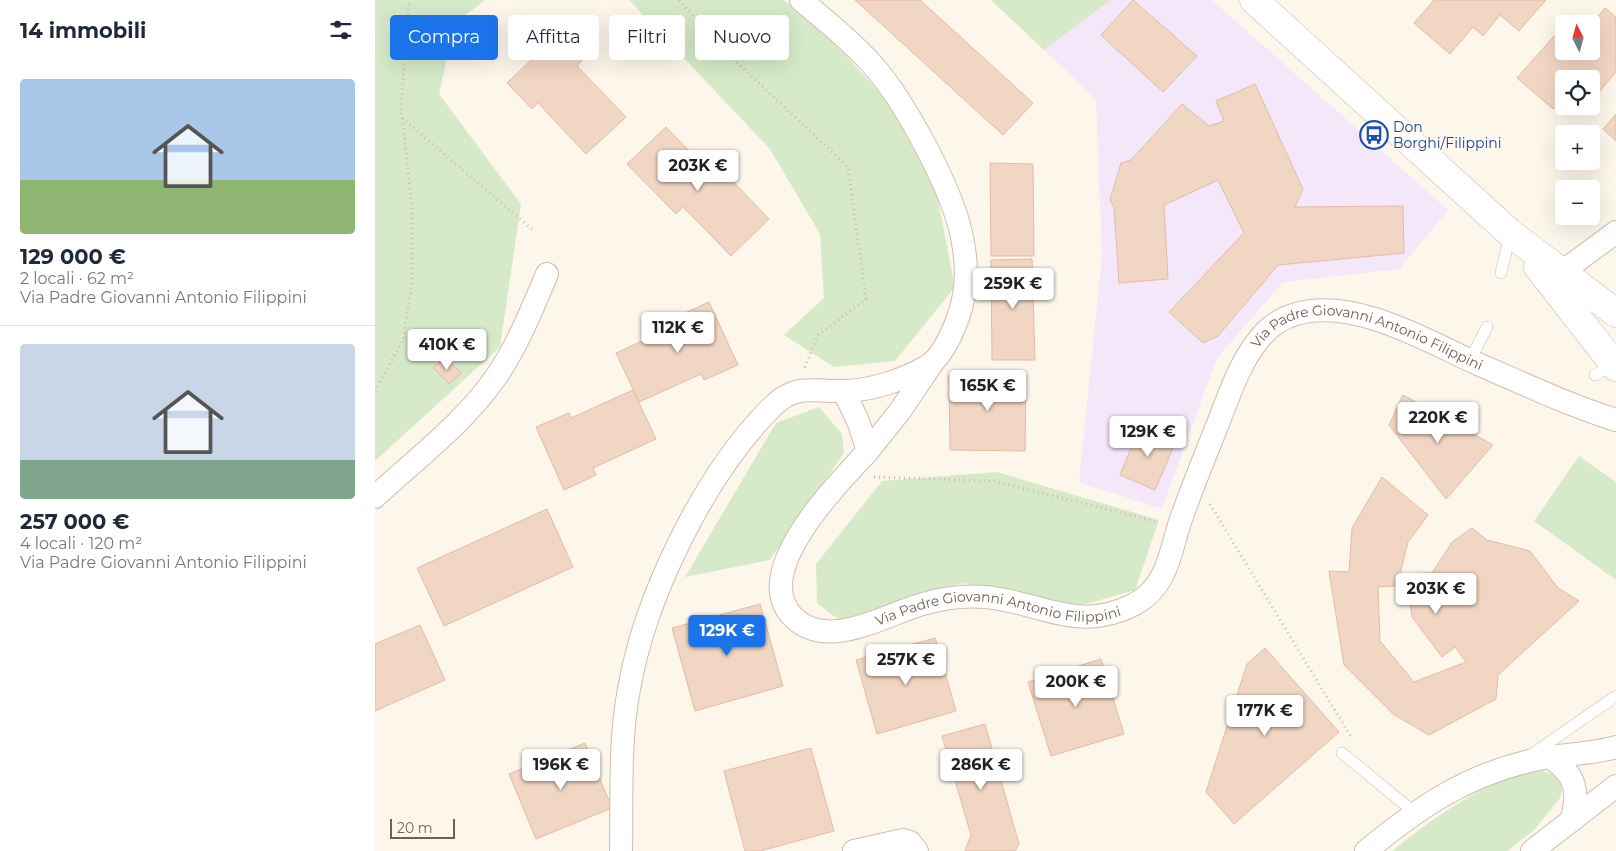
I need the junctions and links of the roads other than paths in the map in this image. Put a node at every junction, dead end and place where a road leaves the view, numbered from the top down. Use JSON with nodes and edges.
{"nodes":[{"id":1,"x":801,"y":0,"type":"edge"},
{"id":2,"x":1254,"y":0,"type":"edge"},
{"id":3,"x":1616,"y":232,"type":"edge"},
{"id":4,"x":1511,"y":233,"type":"junction"},
{"id":5,"x":1562,"y":272,"type":"junction"},
{"id":6,"x":1501,"y":273,"type":"dead end"},
{"id":7,"x":547,"y":274,"type":"dead end"},
{"id":8,"x":1616,"y":313,"type":"edge"},
{"id":9,"x":1487,"y":327,"type":"dead end"},
{"id":10,"x":1609,"y":358,"type":"edge"},
{"id":11,"x":1470,"y":360,"type":"junction"},
{"id":12,"x":932,"y":363,"type":"junction"},
{"id":13,"x":844,"y":392,"type":"junction"},
{"id":14,"x":1616,"y":420,"type":"edge"},
{"id":15,"x":868,"y":451,"type":"junction"},
{"id":16,"x":375,"y":497,"type":"edge"},
{"id":17,"x":1616,"y":696,"type":"edge"},
{"id":18,"x":1616,"y":747,"type":"edge"},
{"id":19,"x":1342,"y":753,"type":"dead end"},
{"id":20,"x":1549,"y":758,"type":"junction"},
{"id":21,"x":1515,"y":765,"type":"junction"},
{"id":22,"x":1616,"y":786,"type":"edge"},
{"id":23,"x":1414,"y":812,"type":"junction"},
{"id":24,"x":1563,"y":834,"type":"edge"},
{"id":25,"x":621,"y":851,"type":"edge"},
{"id":26,"x":854,"y":851,"type":"edge"},
{"id":27,"x":917,"y":851,"type":"edge"},
{"id":28,"x":1366,"y":851,"type":"edge"},
{"id":29,"x":1532,"y":851,"type":"edge"}],
"edges":[{"from":1,"to":12,"type":"street","name":"Via Padre Giovanni Antonio Filippini"},
{"from":2,"to":4,"type":"street"},
{"from":3,"to":5,"type":"street"},
{"from":4,"to":5,"type":"street"},
{"from":4,"to":6,"type":"lane"},
{"from":4,"to":10,"type":"street"},
{"from":5,"to":8,"type":"street"},
{"from":7,"to":16,"type":"street"},
{"from":9,"to":11,"type":"lane"},
{"from":11,"to":14,"type":"street","name":"Via Padre Giovanni Antonio Filippini"},
{"from":11,"to":15,"type":"street","name":"Via Padre Giovanni Antonio Filippini"},
{"from":12,"to":13,"type":"street"},
{"from":12,"to":15,"type":"street","name":"Via Padre Giovanni Antonio Filippini"},
{"from":13,"to":15,"type":"street"},
{"from":13,"to":25,"type":"street"},
{"from":17,"to":21,"type":"lane"},
{"from":18,"to":20,"type":"street"},
{"from":19,"to":23,"type":"lane"},
{"from":20,"to":21,"type":"street"},
{"from":20,"to":24,"type":"street"},
{"from":21,"to":23,"type":"street"},
{"from":22,"to":24,"type":"street"},
{"from":23,"to":28,"type":"street"},
{"from":24,"to":29,"type":"street"},
{"from":26,"to":27,"type":"street"}]}
